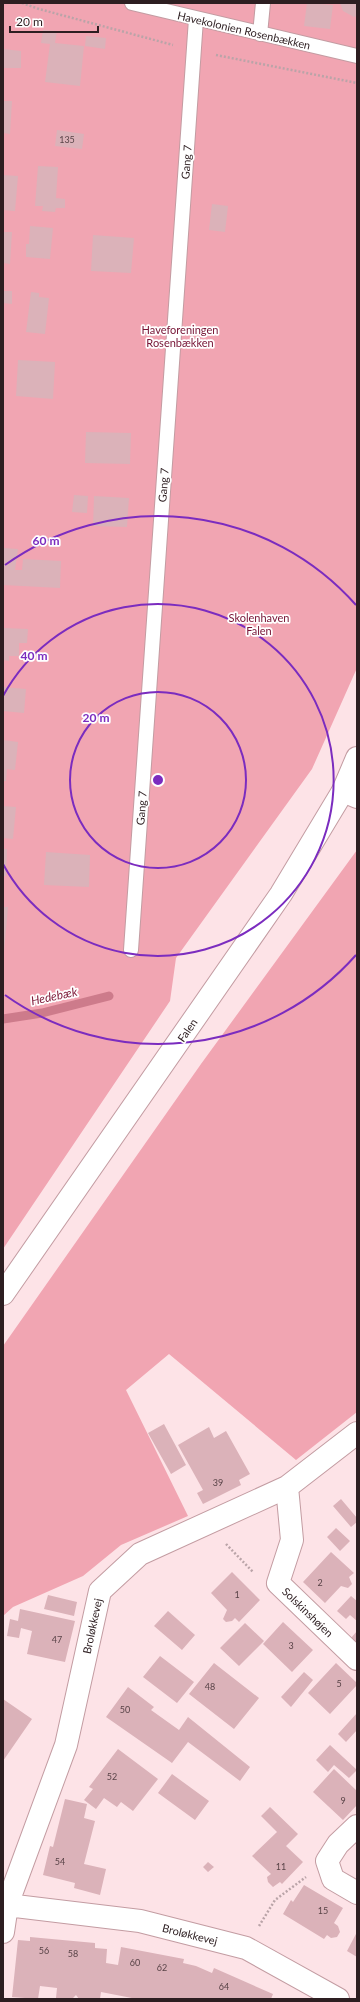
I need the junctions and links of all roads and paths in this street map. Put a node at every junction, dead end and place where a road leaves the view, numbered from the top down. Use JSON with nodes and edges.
{"nodes":[{"id":1,"x":132,"y":3,"type":"edge"},
{"id":2,"x":263,"y":3,"type":"edge"},
{"id":3,"x":196,"y":19,"type":"junction"},
{"id":4,"x":260,"y":34,"type":"junction"},
{"id":5,"x":357,"y":56,"type":"edge"},
{"id":6,"x":357,"y":758,"type":"edge"},
{"id":7,"x":350,"y":794,"type":"edge"},
{"id":8,"x":131,"y":950,"type":"dead end"},
{"id":9,"x":3,"y":1294,"type":"edge"},
{"id":10,"x":357,"y":1433,"type":"edge"},
{"id":11,"x":287,"y":1487,"type":"junction"},
{"id":12,"x":206,"y":1525,"type":"junction"},
{"id":13,"x":278,"y":1583,"type":"junction"},
{"id":14,"x":357,"y":1659,"type":"edge"},
{"id":15,"x":357,"y":1826,"type":"edge"},
{"id":16,"x":327,"y":1861,"type":"junction"},
{"id":17,"x":357,"y":1893,"type":"edge"},
{"id":18,"x":7,"y":1905,"type":"junction"},
{"id":19,"x":3,"y":1932,"type":"edge"},
{"id":20,"x":246,"y":1948,"type":"junction"},
{"id":21,"x":338,"y":1999,"type":"edge"}],
"edges":[{"from":1,"to":3,"type":"lane","name":"Havekolonien Rosenbækken"},
{"from":2,"to":4,"type":"lane"},
{"from":3,"to":4,"type":"lane","name":"Havekolonien Rosenbækken"},
{"from":3,"to":8,"type":"lane","name":"Gang 7"},
{"from":4,"to":5,"type":"lane","name":"Havekolonien Rosenbækken"},
{"from":6,"to":7,"type":"street","name":"Falen"},
{"from":7,"to":9,"type":"street","name":"Falen"},
{"from":10,"to":11,"type":"street","name":"Broløkkevej"},
{"from":11,"to":12,"type":"street","name":"Broløkkevej"},
{"from":11,"to":13,"type":"street","name":"Solskinshøjen"},
{"from":12,"to":13,"type":"path"},
{"from":12,"to":18,"type":"street","name":"Broløkkevej"},
{"from":13,"to":14,"type":"street","name":"Solskinshøjen"},
{"from":15,"to":16,"type":"street"},
{"from":16,"to":17,"type":"street"},
{"from":16,"to":20,"type":"path"},
{"from":18,"to":19,"type":"street","name":"Broløkkevej"},
{"from":18,"to":20,"type":"street","name":"Broløkkevej"},
{"from":20,"to":21,"type":"street","name":"Broløkkevej"}]}
